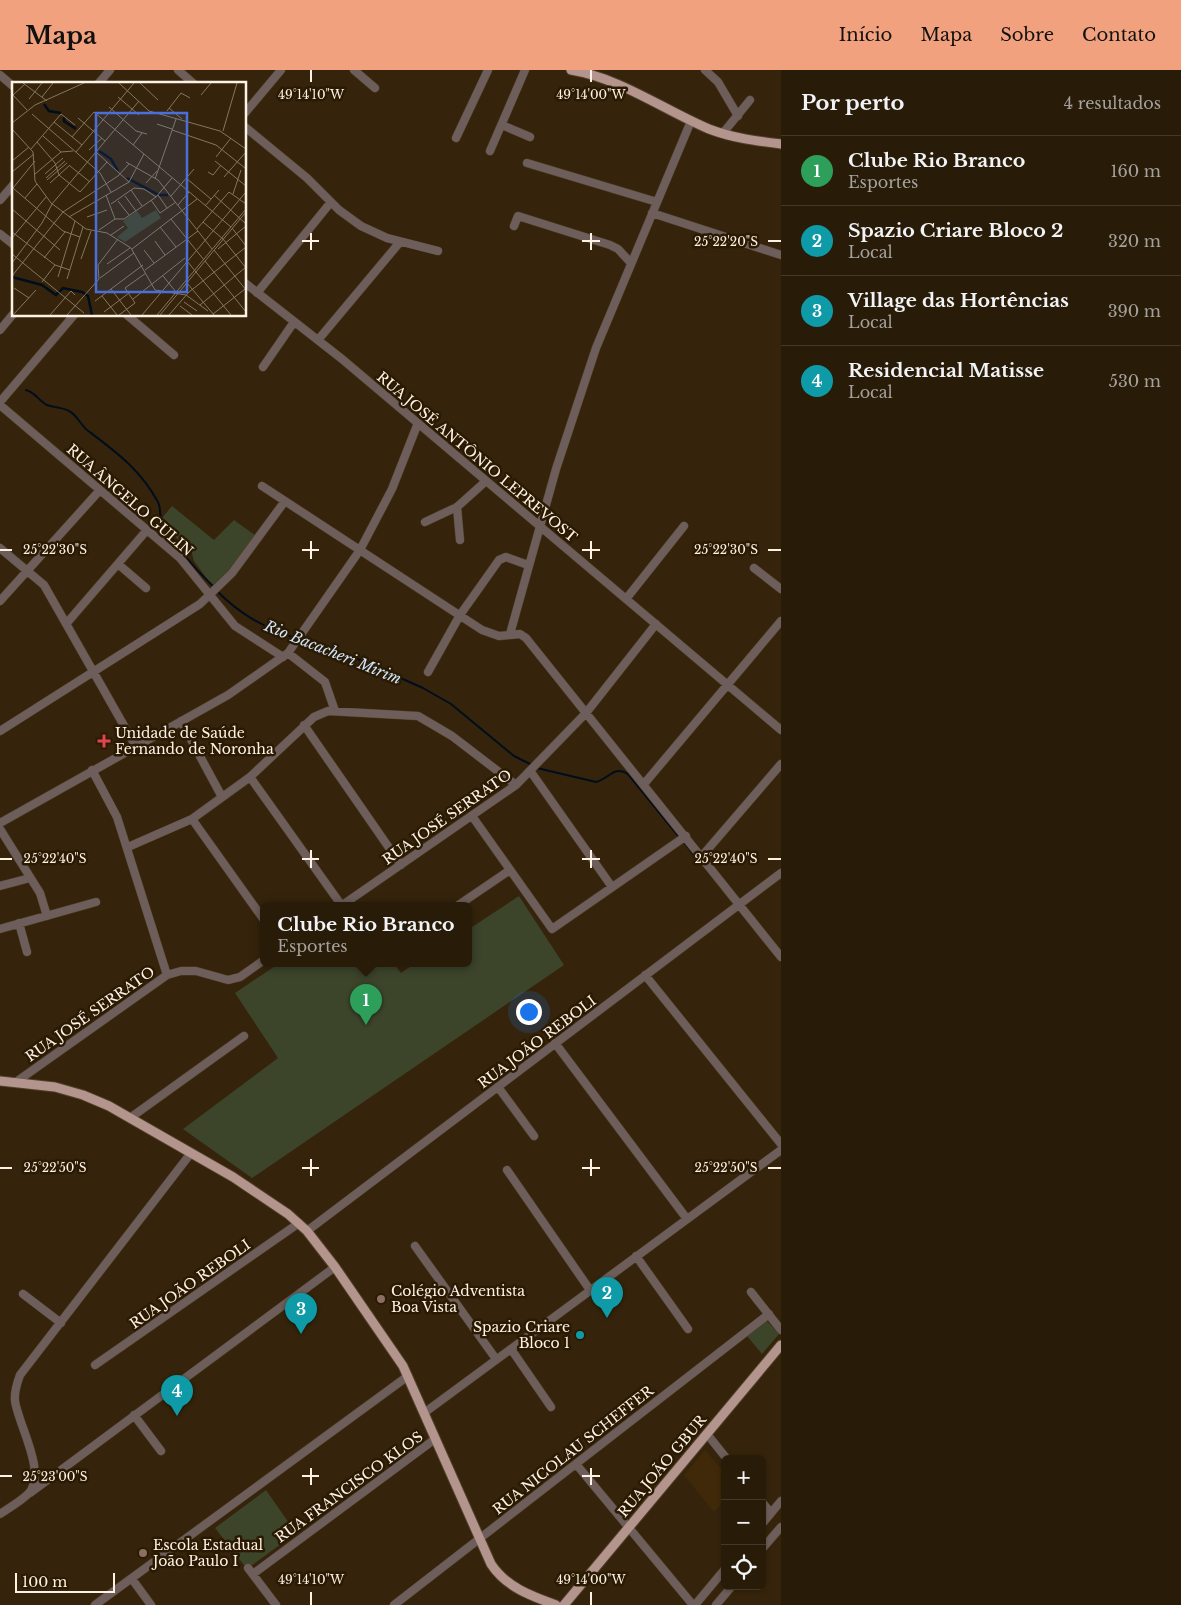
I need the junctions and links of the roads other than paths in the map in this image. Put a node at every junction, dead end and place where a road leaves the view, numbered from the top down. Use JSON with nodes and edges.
{"nodes":[{"id":1,"x":110,"y":70,"type":"edge"},
{"id":2,"x":178,"y":70,"type":"edge"},
{"id":3,"x":281,"y":70,"type":"edge"},
{"id":4,"x":354,"y":70,"type":"edge"},
{"id":5,"x":488,"y":70,"type":"edge"},
{"id":6,"x":525,"y":70,"type":"edge"},
{"id":7,"x":571,"y":70,"type":"edge"},
{"id":8,"x":707,"y":70,"type":"edge"},
{"id":9,"x":0,"y":75,"type":"edge"},
{"id":10,"x":100,"y":82,"type":"edge"},
{"id":11,"x":192,"y":82,"type":"edge"},
{"id":12,"x":12,"y":85,"type":"edge"},
{"id":13,"x":375,"y":88,"type":"dead end"},
{"id":14,"x":750,"y":100,"type":"dead end"},
{"id":15,"x":246,"y":112,"type":"edge"},
{"id":16,"x":738,"y":116,"type":"junction"},
{"id":17,"x":691,"y":121,"type":"junction"},
{"id":18,"x":502,"y":125,"type":"junction"},
{"id":19,"x":246,"y":128,"type":"edge"},
{"id":20,"x":724,"y":134,"type":"junction"},
{"id":21,"x":530,"y":137,"type":"dead end"},
{"id":22,"x":456,"y":138,"type":"dead end"},
{"id":23,"x":781,"y":144,"type":"edge"},
{"id":24,"x":490,"y":151,"type":"dead end"},
{"id":25,"x":527,"y":163,"type":"dead end"},
{"id":26,"x":12,"y":186,"type":"edge"},
{"id":27,"x":0,"y":200,"type":"edge"},
{"id":28,"x":331,"y":202,"type":"junction"},
{"id":29,"x":657,"y":202,"type":"junction"},
{"id":30,"x":652,"y":213,"type":"junction"},
{"id":31,"x":514,"y":226,"type":"dead end"},
{"id":32,"x":0,"y":234,"type":"edge"},
{"id":33,"x":400,"y":242,"type":"junction"},
{"id":34,"x":12,"y":243,"type":"edge"},
{"id":35,"x":438,"y":251,"type":"dead end"},
{"id":36,"x":781,"y":255,"type":"edge"},
{"id":37,"x":632,"y":263,"type":"junction"},
{"id":38,"x":246,"y":284,"type":"edge"},
{"id":39,"x":256,"y":292,"type":"junction"},
{"id":40,"x":12,"y":315,"type":"edge"},
{"id":41,"x":73,"y":316,"type":"edge"},
{"id":42,"x":128,"y":316,"type":"edge"},
{"id":43,"x":294,"y":322,"type":"junction"},
{"id":44,"x":0,"y":330,"type":"edge"},
{"id":45,"x":318,"y":340,"type":"junction"},
{"id":46,"x":174,"y":355,"type":"dead end"},
{"id":47,"x":263,"y":367,"type":"dead end"},
{"id":48,"x":0,"y":404,"type":"edge"},
{"id":49,"x":418,"y":423,"type":"junction"},
{"id":50,"x":486,"y":481,"type":"junction"},
{"id":51,"x":262,"y":486,"type":"dead end"},
{"id":52,"x":100,"y":490,"type":"junction"},
{"id":53,"x":285,"y":501,"type":"junction"},
{"id":54,"x":457,"y":507,"type":"junction"},
{"id":55,"x":425,"y":522,"type":"dead end"},
{"id":56,"x":540,"y":526,"type":"junction"},
{"id":57,"x":684,"y":526,"type":"dead end"},
{"id":58,"x":147,"y":530,"type":"junction"},
{"id":59,"x":460,"y":540,"type":"dead end"},
{"id":60,"x":0,"y":548,"type":"edge"},
{"id":61,"x":360,"y":550,"type":"junction"},
{"id":62,"x":118,"y":564,"type":"junction"},
{"id":63,"x":528,"y":565,"type":"junction"},
{"id":64,"x":754,"y":568,"type":"dead end"},
{"id":65,"x":28,"y":572,"type":"junction"},
{"id":66,"x":146,"y":588,"type":"dead end"},
{"id":67,"x":781,"y":589,"type":"edge"},
{"id":68,"x":211,"y":595,"type":"junction"},
{"id":69,"x":626,"y":599,"type":"junction"},
{"id":70,"x":0,"y":601,"type":"edge"},
{"id":71,"x":460,"y":615,"type":"junction"},
{"id":72,"x":514,"y":618,"type":"junction"},
{"id":73,"x":66,"y":624,"type":"junction"},
{"id":74,"x":656,"y":624,"type":"junction"},
{"id":75,"x":779,"y":626,"type":"edge"},
{"id":76,"x":510,"y":634,"type":"junction"},
{"id":77,"x":520,"y":634,"type":"junction"},
{"id":78,"x":286,"y":655,"type":"junction"},
{"id":79,"x":428,"y":672,"type":"dead end"},
{"id":80,"x":93,"y":673,"type":"junction"},
{"id":81,"x":727,"y":685,"type":"junction"},
{"id":82,"x":335,"y":711,"type":"junction"},
{"id":83,"x":586,"y":713,"type":"junction"},
{"id":84,"x":181,"y":721,"type":"junction"},
{"id":85,"x":304,"y":725,"type":"junction"},
{"id":86,"x":781,"y":730,"type":"edge"},
{"id":87,"x":0,"y":731,"type":"edge"},
{"id":88,"x":135,"y":745,"type":"junction"},
{"id":89,"x":781,"y":764,"type":"edge"},
{"id":90,"x":534,"y":769,"type":"junction"},
{"id":91,"x":92,"y":770,"type":"junction"},
{"id":92,"x":250,"y":777,"type":"junction"},
{"id":93,"x":644,"y":784,"type":"junction"},
{"id":94,"x":516,"y":785,"type":"junction"},
{"id":95,"x":222,"y":797,"type":"junction"},
{"id":96,"x":472,"y":816,"type":"junction"},
{"id":97,"x":192,"y":819,"type":"junction"},
{"id":98,"x":0,"y":823,"type":"edge"},
{"id":99,"x":0,"y":829,"type":"edge"},
{"id":100,"x":686,"y":836,"type":"junction"},
{"id":101,"x":128,"y":847,"type":"junction"},
{"id":102,"x":702,"y":856,"type":"junction"},
{"id":103,"x":401,"y":865,"type":"junction"},
{"id":104,"x":510,"y":870,"type":"junction"},
{"id":105,"x":781,"y":873,"type":"edge"},
{"id":106,"x":30,"y":878,"type":"junction"},
{"id":107,"x":0,"y":886,"type":"edge"},
{"id":108,"x":612,"y":887,"type":"junction"},
{"id":109,"x":96,"y":902,"type":"dead end"},
{"id":110,"x":339,"y":902,"type":"edge"},
{"id":111,"x":348,"y":902,"type":"edge"},
{"id":112,"x":463,"y":902,"type":"edge"},
{"id":113,"x":739,"y":904,"type":"junction"},
{"id":114,"x":260,"y":914,"type":"edge"},
{"id":115,"x":47,"y":916,"type":"junction"},
{"id":116,"x":19,"y":923,"type":"junction"},
{"id":117,"x":0,"y":929,"type":"edge"},
{"id":118,"x":27,"y":952,"type":"dead end"},
{"id":119,"x":781,"y":957,"type":"edge"},
{"id":120,"x":260,"y":963,"type":"edge"},
{"id":121,"x":167,"y":975,"type":"junction"},
{"id":122,"x":645,"y":975,"type":"junction"},
{"id":123,"x":244,"y":1036,"type":"dead end"},
{"id":124,"x":556,"y":1043,"type":"junction"},
{"id":125,"x":0,"y":1081,"type":"edge"},
{"id":126,"x":16,"y":1082,"type":"junction"},
{"id":127,"x":498,"y":1087,"type":"junction"},
{"id":128,"x":130,"y":1118,"type":"junction"},
{"id":129,"x":534,"y":1136,"type":"dead end"},
{"id":130,"x":781,"y":1144,"type":"edge"},
{"id":131,"x":781,"y":1150,"type":"edge"},
{"id":132,"x":191,"y":1153,"type":"junction"},
{"id":133,"x":507,"y":1170,"type":"dead end"},
{"id":134,"x":687,"y":1219,"type":"junction"},
{"id":135,"x":299,"y":1223,"type":"junction"},
{"id":136,"x":307,"y":1231,"type":"junction"},
{"id":137,"x":415,"y":1246,"type":"dead end"},
{"id":138,"x":636,"y":1256,"type":"junction"},
{"id":139,"x":335,"y":1266,"type":"junction"},
{"id":140,"x":590,"y":1290,"type":"junction"},
{"id":141,"x":751,"y":1292,"type":"dead end"},
{"id":142,"x":23,"y":1294,"type":"dead end"},
{"id":143,"x":768,"y":1314,"type":"junction"},
{"id":144,"x":61,"y":1323,"type":"junction"},
{"id":145,"x":688,"y":1329,"type":"dead end"},
{"id":146,"x":781,"y":1330,"type":"edge"},
{"id":147,"x":781,"y":1345,"type":"edge"},
{"id":148,"x":511,"y":1349,"type":"junction"},
{"id":149,"x":496,"y":1359,"type":"junction"},
{"id":150,"x":95,"y":1365,"type":"dead end"},
{"id":151,"x":408,"y":1376,"type":"junction"},
{"id":152,"x":551,"y":1408,"type":"dead end"},
{"id":153,"x":424,"y":1412,"type":"junction"},
{"id":154,"x":134,"y":1415,"type":"junction"},
{"id":155,"x":706,"y":1434,"type":"junction"},
{"id":156,"x":435,"y":1439,"type":"junction"},
{"id":157,"x":161,"y":1451,"type":"dead end"},
{"id":158,"x":723,"y":1455,"type":"edge"},
{"id":159,"x":576,"y":1464,"type":"junction"},
{"id":160,"x":30,"y":1493,"type":"junction"},
{"id":161,"x":781,"y":1501,"type":"edge"},
{"id":162,"x":766,"y":1507,"type":"edge"},
{"id":163,"x":771,"y":1513,"type":"junction"},
{"id":164,"x":0,"y":1514,"type":"edge"},
{"id":165,"x":766,"y":1519,"type":"edge"},
{"id":166,"x":781,"y":1527,"type":"edge"},
{"id":167,"x":628,"y":1528,"type":"junction"},
{"id":168,"x":479,"y":1539,"type":"junction"},
{"id":169,"x":765,"y":1545,"type":"edge"},
{"id":170,"x":721,"y":1574,"type":"edge"},
{"id":171,"x":132,"y":1579,"type":"junction"},
{"id":172,"x":729,"y":1590,"type":"edge"},
{"id":173,"x":96,"y":1605,"type":"edge"},
{"id":174,"x":152,"y":1605,"type":"edge"},
{"id":175,"x":276,"y":1605,"type":"edge"},
{"id":176,"x":394,"y":1605,"type":"edge"},
{"id":177,"x":556,"y":1605,"type":"edge"},
{"id":178,"x":564,"y":1605,"type":"edge"},
{"id":179,"x":694,"y":1605,"type":"edge"},
{"id":180,"x":716,"y":1605,"type":"edge"}],
"edges":[{"from":1,"to":10,"type":"street"},
{"from":2,"to":11,"type":"street"},
{"from":3,"to":15,"type":"street"},
{"from":4,"to":13,"type":"street"},
{"from":5,"to":22,"type":"street"},
{"from":6,"to":18,"type":"street"},
{"from":7,"to":17,"type":"main road"},
{"from":8,"to":16,"type":"street"},
{"from":9,"to":12,"type":"street"},
{"from":14,"to":16,"type":"street"},
{"from":16,"to":20,"type":"street"},
{"from":17,"to":20,"type":"main road"},
{"from":17,"to":29,"type":"street"},
{"from":18,"to":21,"type":"street"},
{"from":18,"to":24,"type":"street"},
{"from":19,"to":28,"type":"street"},
{"from":20,"to":23,"type":"main road"},
{"from":25,"to":29,"type":"street"},
{"from":26,"to":27,"type":"street"},
{"from":28,"to":33,"type":"street"},
{"from":28,"to":39,"type":"street"},
{"from":29,"to":30,"type":"street"},
{"from":30,"to":36,"type":"street"},
{"from":30,"to":37,"type":"street"},
{"from":31,"to":37,"type":"street"},
{"from":32,"to":34,"type":"street"},
{"from":33,"to":35,"type":"street"},
{"from":33,"to":45,"type":"street"},
{"from":37,"to":56,"type":"street"},
{"from":38,"to":39,"type":"street","name":"RUA JOSÉ ANTÔNIO LEPREVOST"},
{"from":39,"to":43,"type":"street","name":"RUA JOSÉ ANTÔNIO LEPREVOST"},
{"from":40,"to":44,"type":"street"},
{"from":41,"to":48,"type":"street"},
{"from":42,"to":46,"type":"street"},
{"from":43,"to":45,"type":"street","name":"RUA JOSÉ ANTÔNIO LEPREVOST"},
{"from":43,"to":47,"type":"street"},
{"from":45,"to":49,"type":"street","name":"RUA JOSÉ ANTÔNIO LEPREVOST"},
{"from":48,"to":52,"type":"street","name":"RUA ÂNGELO GULIN"},
{"from":49,"to":50,"type":"street","name":"RUA JOSÉ ANTÔNIO LEPREVOST"},
{"from":49,"to":61,"type":"street"},
{"from":50,"to":54,"type":"street"},
{"from":50,"to":56,"type":"street","name":"RUA JOSÉ ANTÔNIO LEPREVOST"},
{"from":51,"to":53,"type":"street"},
{"from":52,"to":58,"type":"street","name":"RUA ÂNGELO GULIN"},
{"from":52,"to":65,"type":"street"},
{"from":53,"to":61,"type":"street"},
{"from":53,"to":68,"type":"street"},
{"from":54,"to":55,"type":"street"},
{"from":54,"to":59,"type":"street"},
{"from":56,"to":63,"type":"street"},
{"from":56,"to":69,"type":"street","name":"RUA JOSÉ ANTÔNIO LEPREVOST"},
{"from":57,"to":69,"type":"street"},
{"from":58,"to":62,"type":"street"},
{"from":58,"to":68,"type":"street","name":"RUA ÂNGELO GULIN"},
{"from":60,"to":65,"type":"street"},
{"from":61,"to":71,"type":"street"},
{"from":61,"to":78,"type":"street"},
{"from":62,"to":66,"type":"street"},
{"from":62,"to":73,"type":"street"},
{"from":63,"to":71,"type":"street"},
{"from":63,"to":72,"type":"street"},
{"from":64,"to":67,"type":"street"},
{"from":65,"to":70,"type":"street"},
{"from":65,"to":73,"type":"street"},
{"from":68,"to":78,"type":"street","name":"RUA ÂNGELO GULIN"},
{"from":68,"to":80,"type":"street"},
{"from":69,"to":74,"type":"street","name":"RUA JOSÉ ANTÔNIO LEPREVOST"},
{"from":71,"to":76,"type":"street"},
{"from":71,"to":79,"type":"street"},
{"from":72,"to":76,"type":"street"},
{"from":72,"to":77,"type":"street"},
{"from":73,"to":80,"type":"street"},
{"from":74,"to":81,"type":"street","name":"RUA JOSÉ ANTÔNIO LEPREVOST"},
{"from":74,"to":83,"type":"street","name":"RUA JOSÉ SERRATO"},
{"from":75,"to":81,"type":"street"},
{"from":76,"to":77,"type":"street"},
{"from":77,"to":83,"type":"street"},
{"from":78,"to":82,"type":"street","name":"RUA ÂNGELO GULIN"},
{"from":78,"to":84,"type":"street"},
{"from":80,"to":87,"type":"street"},
{"from":80,"to":88,"type":"street"},
{"from":81,"to":86,"type":"street","name":"RUA JOSÉ ANTÔNIO LEPREVOST"},
{"from":81,"to":93,"type":"street"},
{"from":82,"to":85,"type":"street"},
{"from":82,"to":94,"type":"street"},
{"from":83,"to":90,"type":"street","name":"RUA JOSÉ SERRATO"},
{"from":83,"to":93,"type":"street"},
{"from":84,"to":88,"type":"street"},
{"from":84,"to":95,"type":"street"},
{"from":85,"to":92,"type":"street"},
{"from":85,"to":103,"type":"street"},
{"from":88,"to":91,"type":"street"},
{"from":89,"to":102,"type":"street"},
{"from":90,"to":94,"type":"street","name":"RUA JOSÉ SERRATO"},
{"from":90,"to":108,"type":"street"},
{"from":91,"to":98,"type":"street"},
{"from":91,"to":101,"type":"street"},
{"from":92,"to":95,"type":"street"},
{"from":92,"to":110,"type":"street"},
{"from":93,"to":100,"type":"street"},
{"from":94,"to":96,"type":"street","name":"RUA JOSÉ SERRATO"},
{"from":95,"to":97,"type":"street"},
{"from":96,"to":103,"type":"street","name":"RUA JOSÉ SERRATO"},
{"from":96,"to":104,"type":"street"},
{"from":97,"to":101,"type":"street"},
{"from":97,"to":114,"type":"street"},
{"from":99,"to":106,"type":"street"},
{"from":100,"to":102,"type":"street"},
{"from":100,"to":108,"type":"street"},
{"from":101,"to":121,"type":"street"},
{"from":102,"to":113,"type":"street"},
{"from":103,"to":111,"type":"street","name":"RUA JOSÉ SERRATO"},
{"from":104,"to":108,"type":"street"},
{"from":104,"to":112,"type":"street"},
{"from":105,"to":113,"type":"street","name":"RUA JOÃO REBOLI"},
{"from":106,"to":107,"type":"street"},
{"from":106,"to":115,"type":"street"},
{"from":109,"to":115,"type":"street"},
{"from":113,"to":119,"type":"street"},
{"from":113,"to":122,"type":"street","name":"RUA JOÃO REBOLI"},
{"from":115,"to":116,"type":"street"},
{"from":116,"to":117,"type":"street"},
{"from":116,"to":118,"type":"street"},
{"from":120,"to":121,"type":"street","name":"RUA JOSÉ SERRATO"},
{"from":121,"to":126,"type":"street","name":"RUA JOSÉ SERRATO"},
{"from":122,"to":124,"type":"street","name":"RUA JOÃO REBOLI"},
{"from":122,"to":130,"type":"street"},
{"from":123,"to":128,"type":"street"},
{"from":124,"to":127,"type":"street","name":"RUA JOÃO REBOLI"},
{"from":124,"to":134,"type":"street"},
{"from":125,"to":126,"type":"main road"},
{"from":126,"to":128,"type":"main road"},
{"from":127,"to":129,"type":"street"},
{"from":127,"to":136,"type":"street","name":"RUA JOÃO REBOLI"},
{"from":128,"to":132,"type":"main road"},
{"from":131,"to":134,"type":"street"},
{"from":132,"to":135,"type":"main road"},
{"from":132,"to":144,"type":"street"},
{"from":133,"to":140,"type":"street"},
{"from":134,"to":138,"type":"street"},
{"from":135,"to":136,"type":"main road"},
{"from":135,"to":150,"type":"street","name":"RUA JOÃO REBOLI"},
{"from":136,"to":139,"type":"main road"},
{"from":137,"to":149,"type":"street"},
{"from":138,"to":140,"type":"street"},
{"from":138,"to":145,"type":"street"},
{"from":139,"to":151,"type":"main road"},
{"from":139,"to":154,"type":"street"},
{"from":140,"to":148,"type":"street"},
{"from":141,"to":143,"type":"street"},
{"from":142,"to":144,"type":"street"},
{"from":143,"to":146,"type":"street"},
{"from":143,"to":159,"type":"street","name":"RUA NICOLAU SCHEFFER"},
{"from":144,"to":160,"type":"street"},
{"from":147,"to":155,"type":"main road","name":"RUA JOÃO GBUR"},
{"from":148,"to":149,"type":"street"},
{"from":148,"to":152,"type":"street"},
{"from":149,"to":153,"type":"street"},
{"from":151,"to":153,"type":"main road"},
{"from":151,"to":171,"type":"street"},
{"from":153,"to":156,"type":"main road"},
{"from":154,"to":157,"type":"street"},
{"from":154,"to":160,"type":"street"},
{"from":155,"to":158,"type":"street"},
{"from":155,"to":167,"type":"main road","name":"RUA JOÃO GBUR"},
{"from":156,"to":168,"type":"main road"},
{"from":156,"to":175,"type":"street","name":"RUA FRANCISCO KLOS"},
{"from":159,"to":167,"type":"street"},
{"from":159,"to":168,"type":"street","name":"RUA NICOLAU SCHEFFER"},
{"from":160,"to":164,"type":"street"},
{"from":161,"to":163,"type":"street"},
{"from":162,"to":163,"type":"street"},
{"from":163,"to":165,"type":"street"},
{"from":166,"to":169,"type":"street"},
{"from":167,"to":178,"type":"main road","name":"RUA JOÃO GBUR"},
{"from":167,"to":179,"type":"street"},
{"from":168,"to":176,"type":"street","name":"RUA NICOLAU SCHEFFER"},
{"from":168,"to":177,"type":"main road"},
{"from":170,"to":179,"type":"street"},
{"from":171,"to":173,"type":"street"},
{"from":171,"to":174,"type":"street"},
{"from":172,"to":180,"type":"street"}]}
